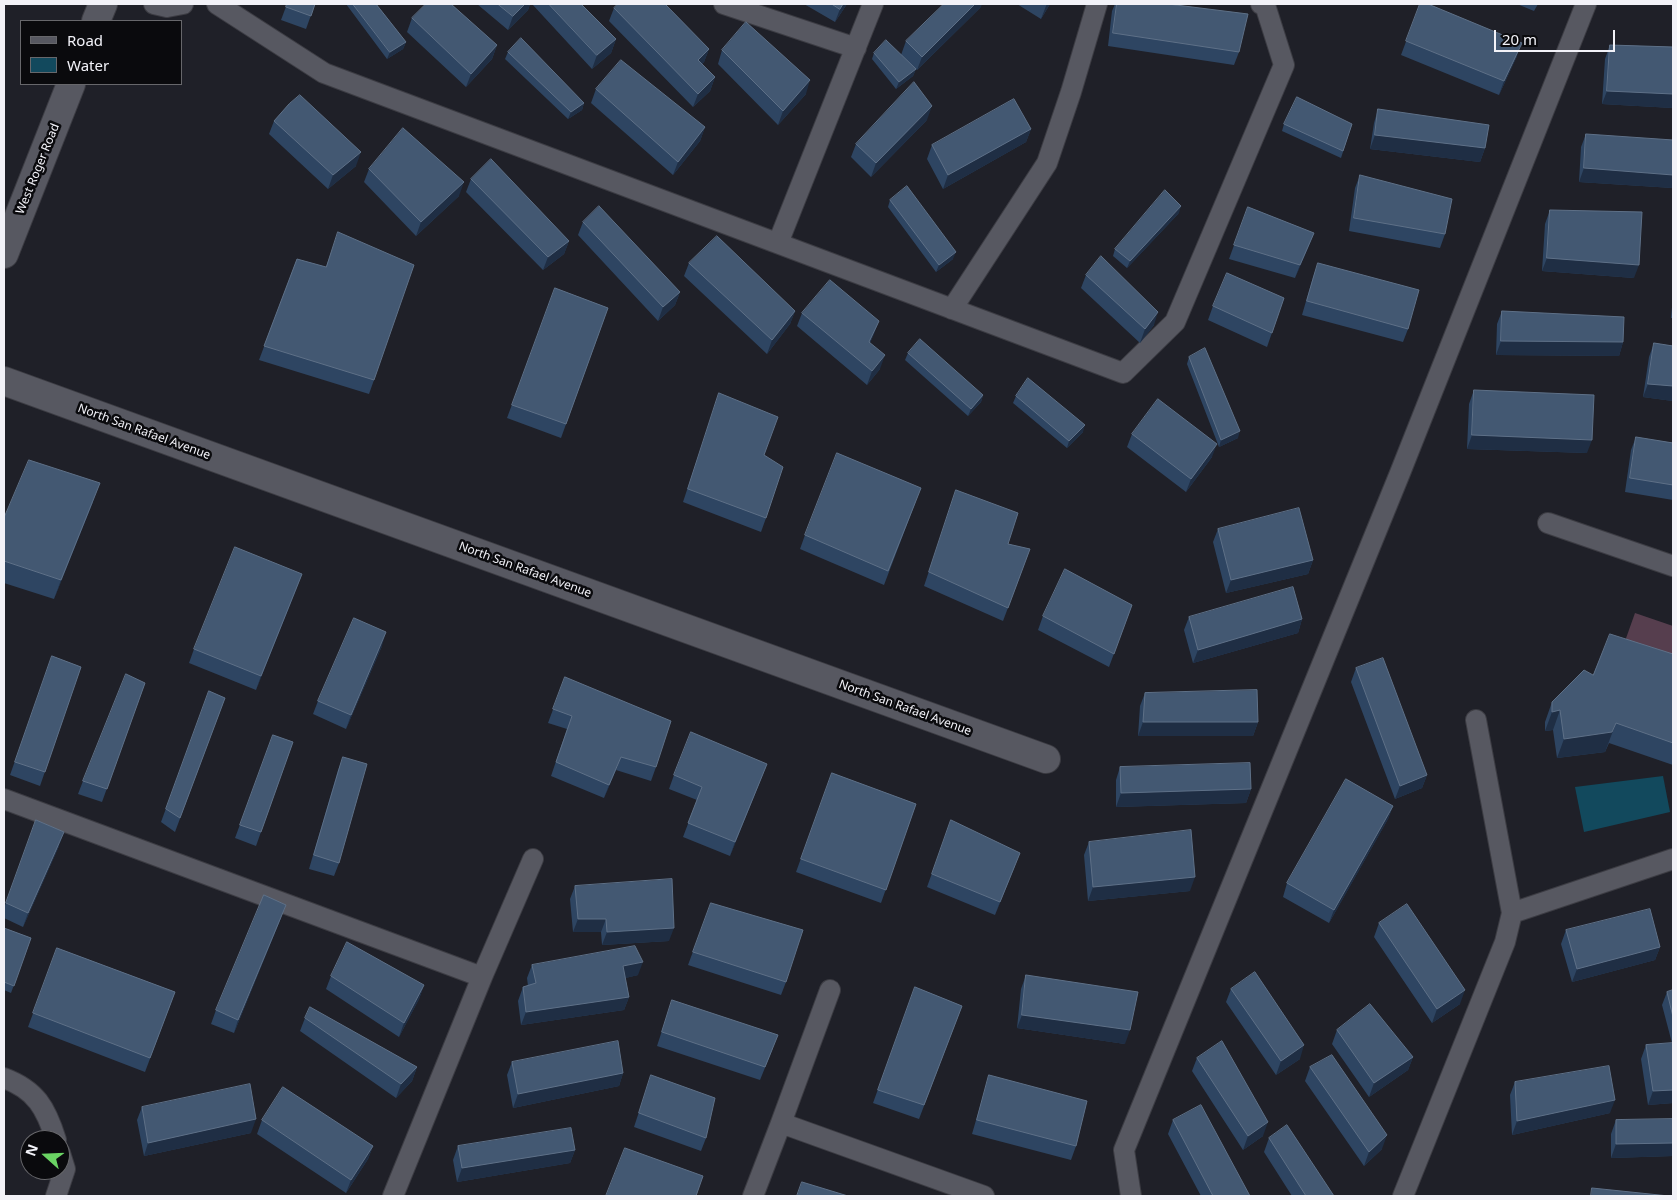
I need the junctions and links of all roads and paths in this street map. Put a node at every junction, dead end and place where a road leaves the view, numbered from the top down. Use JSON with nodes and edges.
{"nodes":[{"id":1,"x":103,"y":4,"type":"edge"},
{"id":2,"x":154,"y":4,"type":"edge"},
{"id":3,"x":183,"y":4,"type":"edge"},
{"id":4,"x":217,"y":4,"type":"edge"},
{"id":5,"x":724,"y":4,"type":"edge"},
{"id":6,"x":874,"y":4,"type":"edge"},
{"id":7,"x":1097,"y":4,"type":"edge"},
{"id":8,"x":1261,"y":4,"type":"edge"},
{"id":9,"x":1586,"y":4,"type":"edge"},
{"id":10,"x":96,"y":20,"type":"edge"},
{"id":11,"x":856,"y":48,"type":"junction"},
{"id":12,"x":71,"y":85,"type":"edge"},
{"id":13,"x":778,"y":243,"type":"junction"},
{"id":14,"x":4,"y":254,"type":"edge"},
{"id":15,"x":952,"y":309,"type":"junction"},
{"id":16,"x":4,"y":381,"type":"edge"},
{"id":17,"x":1548,"y":523,"type":"dead end"},
{"id":18,"x":1673,"y":566,"type":"edge"},
{"id":19,"x":1476,"y":720,"type":"dead end"},
{"id":20,"x":1046,"y":759,"type":"dead end"},
{"id":21,"x":4,"y":799,"type":"edge"},
{"id":22,"x":533,"y":859,"type":"dead end"},
{"id":23,"x":1673,"y":859,"type":"edge"},
{"id":24,"x":1512,"y":913,"type":"junction"},
{"id":25,"x":482,"y":977,"type":"junction"},
{"id":26,"x":830,"y":990,"type":"dead end"},
{"id":27,"x":4,"y":1078,"type":"edge"},
{"id":28,"x":781,"y":1123,"type":"junction"},
{"id":29,"x":53,"y":1130,"type":"edge"},
{"id":30,"x":61,"y":1180,"type":"edge"},
{"id":31,"x":56,"y":1196,"type":"edge"},
{"id":32,"x":393,"y":1196,"type":"edge"},
{"id":33,"x":753,"y":1196,"type":"edge"},
{"id":34,"x":984,"y":1196,"type":"edge"},
{"id":35,"x":1131,"y":1196,"type":"edge"},
{"id":36,"x":1403,"y":1196,"type":"edge"}],
"edges":[{"from":1,"to":10,"type":"street"},
{"from":2,"to":3,"type":"lane"},
{"from":4,"to":13,"type":"lane"},
{"from":5,"to":11,"type":"lane"},
{"from":6,"to":11,"type":"lane"},
{"from":7,"to":15,"type":"lane"},
{"from":8,"to":15,"type":"lane"},
{"from":9,"to":35,"type":"lane"},
{"from":11,"to":13,"type":"lane"},
{"from":12,"to":14,"type":"street","name":"West Roger Road"},
{"from":13,"to":15,"type":"lane"},
{"from":16,"to":20,"type":"street","name":"North San Rafael Avenue"},
{"from":17,"to":18,"type":"lane"},
{"from":19,"to":24,"type":"lane"},
{"from":21,"to":25,"type":"lane"},
{"from":22,"to":25,"type":"lane"},
{"from":23,"to":24,"type":"lane"},
{"from":24,"to":36,"type":"lane"},
{"from":25,"to":32,"type":"lane"},
{"from":26,"to":28,"type":"lane"},
{"from":27,"to":29,"type":"lane"},
{"from":28,"to":33,"type":"lane"},
{"from":28,"to":34,"type":"lane"},
{"from":30,"to":31,"type":"lane"}]}
